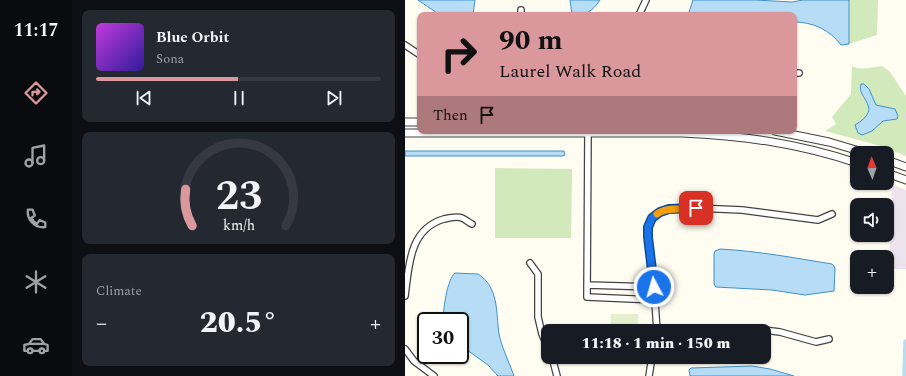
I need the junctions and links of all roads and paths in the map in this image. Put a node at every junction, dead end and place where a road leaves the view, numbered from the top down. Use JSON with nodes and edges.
{"nodes":[{"id":1,"x":646,"y":0,"type":"edge"},
{"id":2,"x":640,"y":12,"type":"edge"},
{"id":3,"x":405,"y":45,"type":"edge"},
{"id":4,"x":417,"y":53,"type":"edge"},
{"id":5,"x":405,"y":122,"type":"edge"},
{"id":6,"x":417,"y":122,"type":"edge"},
{"id":7,"x":405,"y":133,"type":"edge"},
{"id":8,"x":417,"y":133,"type":"edge"},
{"id":9,"x":588,"y":134,"type":"edge"},
{"id":10,"x":697,"y":134,"type":"edge"},
{"id":11,"x":790,"y":134,"type":"edge"},
{"id":12,"x":850,"y":148,"type":"edge"},
{"id":13,"x":850,"y":161,"type":"edge"},
{"id":14,"x":894,"y":163,"type":"edge"},
{"id":15,"x":906,"y":168,"type":"edge"},
{"id":16,"x":894,"y":176,"type":"edge"},
{"id":17,"x":906,"y":180,"type":"edge"},
{"id":18,"x":832,"y":214,"type":"dead end"},
{"id":19,"x":472,"y":224,"type":"dead end"},
{"id":20,"x":530,"y":263,"type":"dead end"},
{"id":21,"x":587,"y":285,"type":"junction"},
{"id":22,"x":654,"y":287,"type":"junction"},
{"id":23,"x":405,"y":296,"type":"edge"},
{"id":24,"x":655,"y":300,"type":"junction"},
{"id":25,"x":657,"y":324,"type":"edge"},
{"id":26,"x":541,"y":330,"type":"edge"},
{"id":27,"x":771,"y":331,"type":"edge"},
{"id":28,"x":829,"y":339,"type":"dead end"},
{"id":29,"x":405,"y":349,"type":"edge"},
{"id":30,"x":554,"y":364,"type":"edge"},
{"id":31,"x":651,"y":364,"type":"edge"},
{"id":32,"x":434,"y":376,"type":"edge"},
{"id":33,"x":557,"y":376,"type":"edge"},
{"id":34,"x":649,"y":376,"type":"edge"}],
"edges":[{"from":1,"to":2,"type":"street"},
{"from":3,"to":4,"type":"street"},
{"from":5,"to":6,"type":"street"},
{"from":7,"to":8,"type":"street"},
{"from":9,"to":21,"type":"street"},
{"from":10,"to":13,"type":"street"},
{"from":11,"to":12,"type":"street"},
{"from":14,"to":15,"type":"street"},
{"from":16,"to":17,"type":"street"},
{"from":18,"to":22,"type":"street"},
{"from":19,"to":23,"type":"street"},
{"from":20,"to":26,"type":"street"},
{"from":21,"to":22,"type":"street"},
{"from":21,"to":24,"type":"street"},
{"from":22,"to":24,"type":"street"},
{"from":24,"to":25,"type":"street"},
{"from":27,"to":28,"type":"street"},
{"from":29,"to":32,"type":"street"},
{"from":30,"to":33,"type":"street"},
{"from":31,"to":34,"type":"street"}]}
